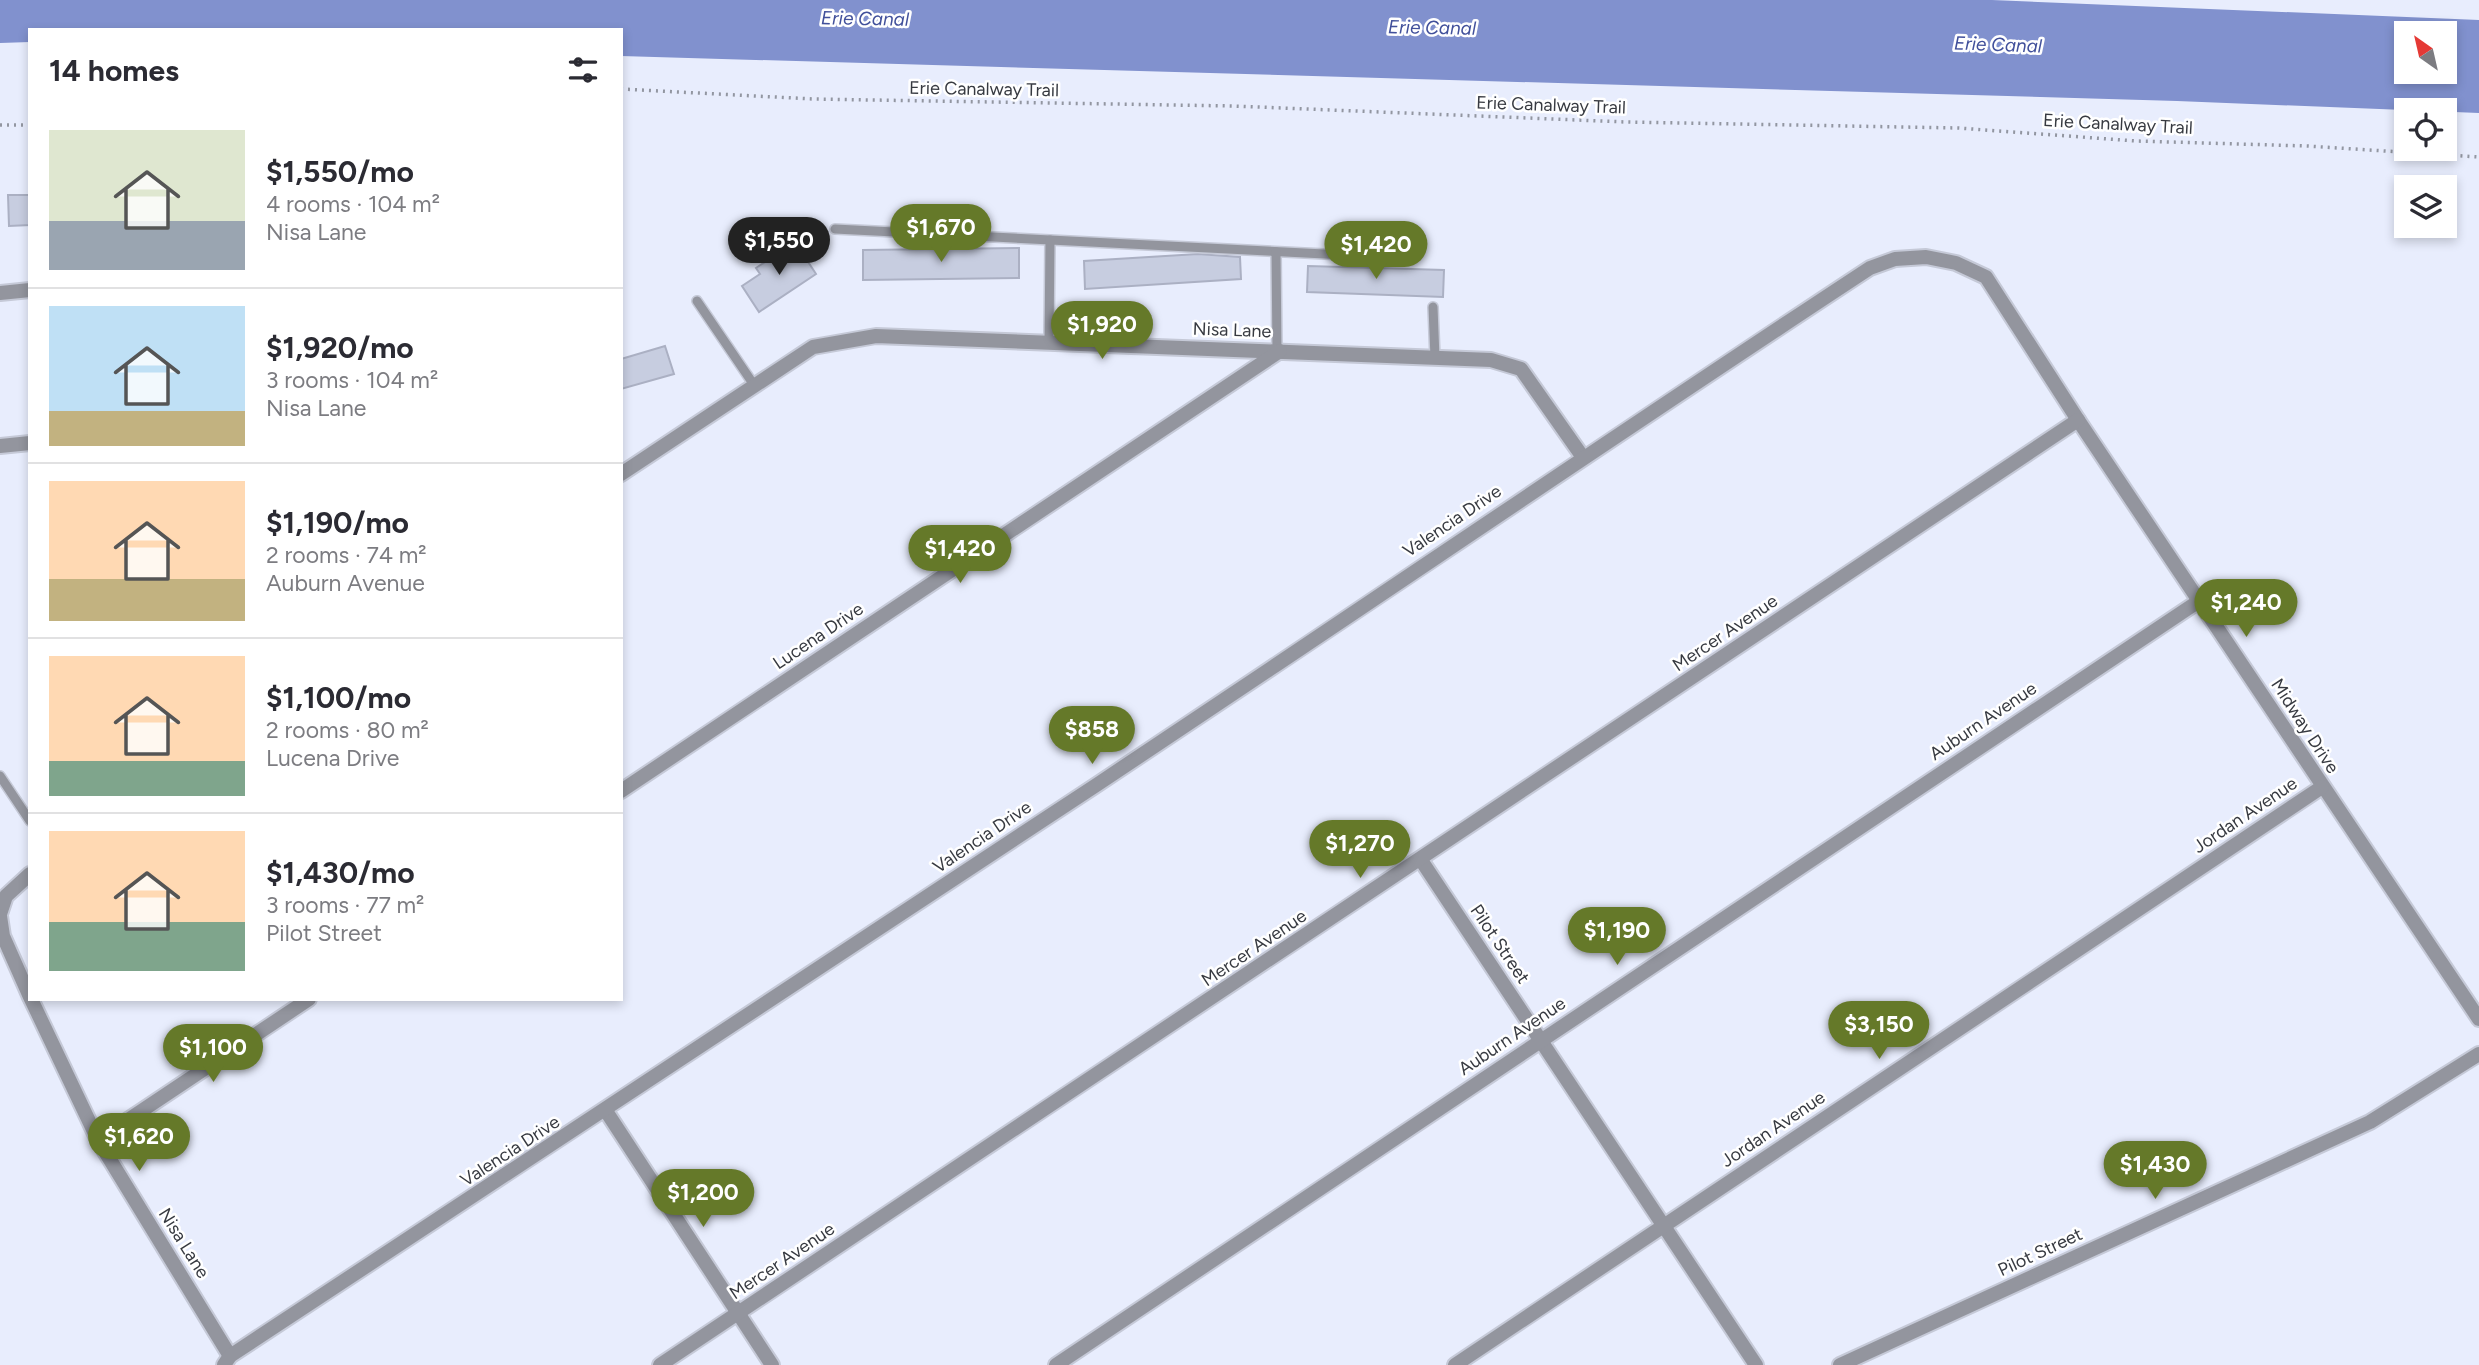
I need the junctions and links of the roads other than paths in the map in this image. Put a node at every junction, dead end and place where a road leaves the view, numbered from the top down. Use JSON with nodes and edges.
{"nodes":[{"id":1,"x":835,"y":229,"type":"dead end"},
{"id":2,"x":1050,"y":240,"type":"junction"},
{"id":3,"x":1276,"y":252,"type":"junction"},
{"id":4,"x":1404,"y":258,"type":"dead end"},
{"id":5,"x":1986,"y":277,"type":"joint"},
{"id":6,"x":28,"y":290,"type":"edge"},
{"id":7,"x":0,"y":292,"type":"edge"},
{"id":8,"x":697,"y":301,"type":"dead end"},
{"id":9,"x":1433,"y":307,"type":"dead end"},
{"id":10,"x":1049,"y":341,"type":"junction"},
{"id":11,"x":1279,"y":351,"type":"junction"},
{"id":12,"x":1434,"y":358,"type":"junction"},
{"id":13,"x":754,"y":384,"type":"junction"},
{"id":14,"x":2078,"y":420,"type":"junction"},
{"id":15,"x":28,"y":443,"type":"edge"},
{"id":16,"x":0,"y":446,"type":"edge"},
{"id":17,"x":1582,"y":456,"type":"junction"},
{"id":18,"x":623,"y":473,"type":"edge"},
{"id":19,"x":2199,"y":601,"type":"junction"},
{"id":20,"x":0,"y":776,"type":"edge"},
{"id":21,"x":2322,"y":787,"type":"junction"},
{"id":22,"x":623,"y":790,"type":"edge"},
{"id":23,"x":28,"y":818,"type":"edge"},
{"id":24,"x":1421,"y":860,"type":"junction"},
{"id":25,"x":28,"y":876,"type":"edge"},
{"id":26,"x":0,"y":921,"type":"edge"},
{"id":27,"x":28,"y":993,"type":"edge"},
{"id":28,"x":31,"y":1001,"type":"edge"},
{"id":29,"x":306,"y":1001,"type":"edge"},
{"id":30,"x":2479,"y":1019,"type":"edge"},
{"id":31,"x":1540,"y":1040,"type":"junction"},
{"id":32,"x":2479,"y":1054,"type":"edge"},
{"id":33,"x":606,"y":1111,"type":"junction"},
{"id":34,"x":98,"y":1140,"type":"junction"},
{"id":35,"x":1664,"y":1225,"type":"junction"},
{"id":36,"x":738,"y":1314,"type":"junction"},
{"id":37,"x":227,"y":1360,"type":"edge"},
{"id":38,"x":660,"y":1365,"type":"edge"},
{"id":39,"x":772,"y":1365,"type":"edge"},
{"id":40,"x":1056,"y":1365,"type":"edge"},
{"id":41,"x":1455,"y":1365,"type":"edge"},
{"id":42,"x":1756,"y":1365,"type":"edge"},
{"id":43,"x":1839,"y":1365,"type":"edge"}],
"edges":[{"from":1,"to":2,"type":"lane"},
{"from":2,"to":3,"type":"lane"},
{"from":2,"to":10,"type":"lane"},
{"from":3,"to":4,"type":"lane"},
{"from":3,"to":11,"type":"lane"},
{"from":5,"to":14,"type":"street","name":"Midway Drive"},
{"from":5,"to":17,"type":"street","name":"Valencia Drive"},
{"from":6,"to":7,"type":"street"},
{"from":8,"to":13,"type":"lane"},
{"from":9,"to":12,"type":"lane"},
{"from":10,"to":11,"type":"street","name":"Nisa Lane"},
{"from":10,"to":13,"type":"street","name":"Nisa Lane"},
{"from":11,"to":12,"type":"street","name":"Nisa Lane"},
{"from":11,"to":22,"type":"street","name":"Lucena Drive"},
{"from":12,"to":17,"type":"street","name":"Nisa Lane"},
{"from":13,"to":18,"type":"street","name":"Nisa Lane"},
{"from":14,"to":19,"type":"street","name":"Midway Drive"},
{"from":14,"to":24,"type":"street","name":"Mercer Avenue"},
{"from":15,"to":16,"type":"street"},
{"from":17,"to":33,"type":"street","name":"Valencia Drive"},
{"from":19,"to":21,"type":"street","name":"Midway Drive"},
{"from":19,"to":31,"type":"street","name":"Auburn Avenue"},
{"from":20,"to":23,"type":"lane"},
{"from":21,"to":30,"type":"street","name":"Midway Drive"},
{"from":21,"to":35,"type":"street","name":"Jordan Avenue"},
{"from":24,"to":31,"type":"street","name":"Pilot Street"},
{"from":24,"to":36,"type":"street","name":"Mercer Avenue"},
{"from":25,"to":26,"type":"street","name":"Nisa Lane"},
{"from":26,"to":27,"type":"street","name":"Nisa Lane"},
{"from":28,"to":34,"type":"street","name":"Nisa Lane"},
{"from":29,"to":34,"type":"street"},
{"from":31,"to":35,"type":"street","name":"Pilot Street"},
{"from":31,"to":40,"type":"street","name":"Auburn Avenue"},
{"from":32,"to":43,"type":"street","name":"Pilot Street"},
{"from":33,"to":36,"type":"street"},
{"from":33,"to":37,"type":"street","name":"Valencia Drive"},
{"from":34,"to":37,"type":"street","name":"Nisa Lane"},
{"from":35,"to":41,"type":"street","name":"Jordan Avenue"},
{"from":35,"to":42,"type":"street","name":"Pilot Street"},
{"from":36,"to":38,"type":"street","name":"Mercer Avenue"},
{"from":36,"to":39,"type":"street"}]}
